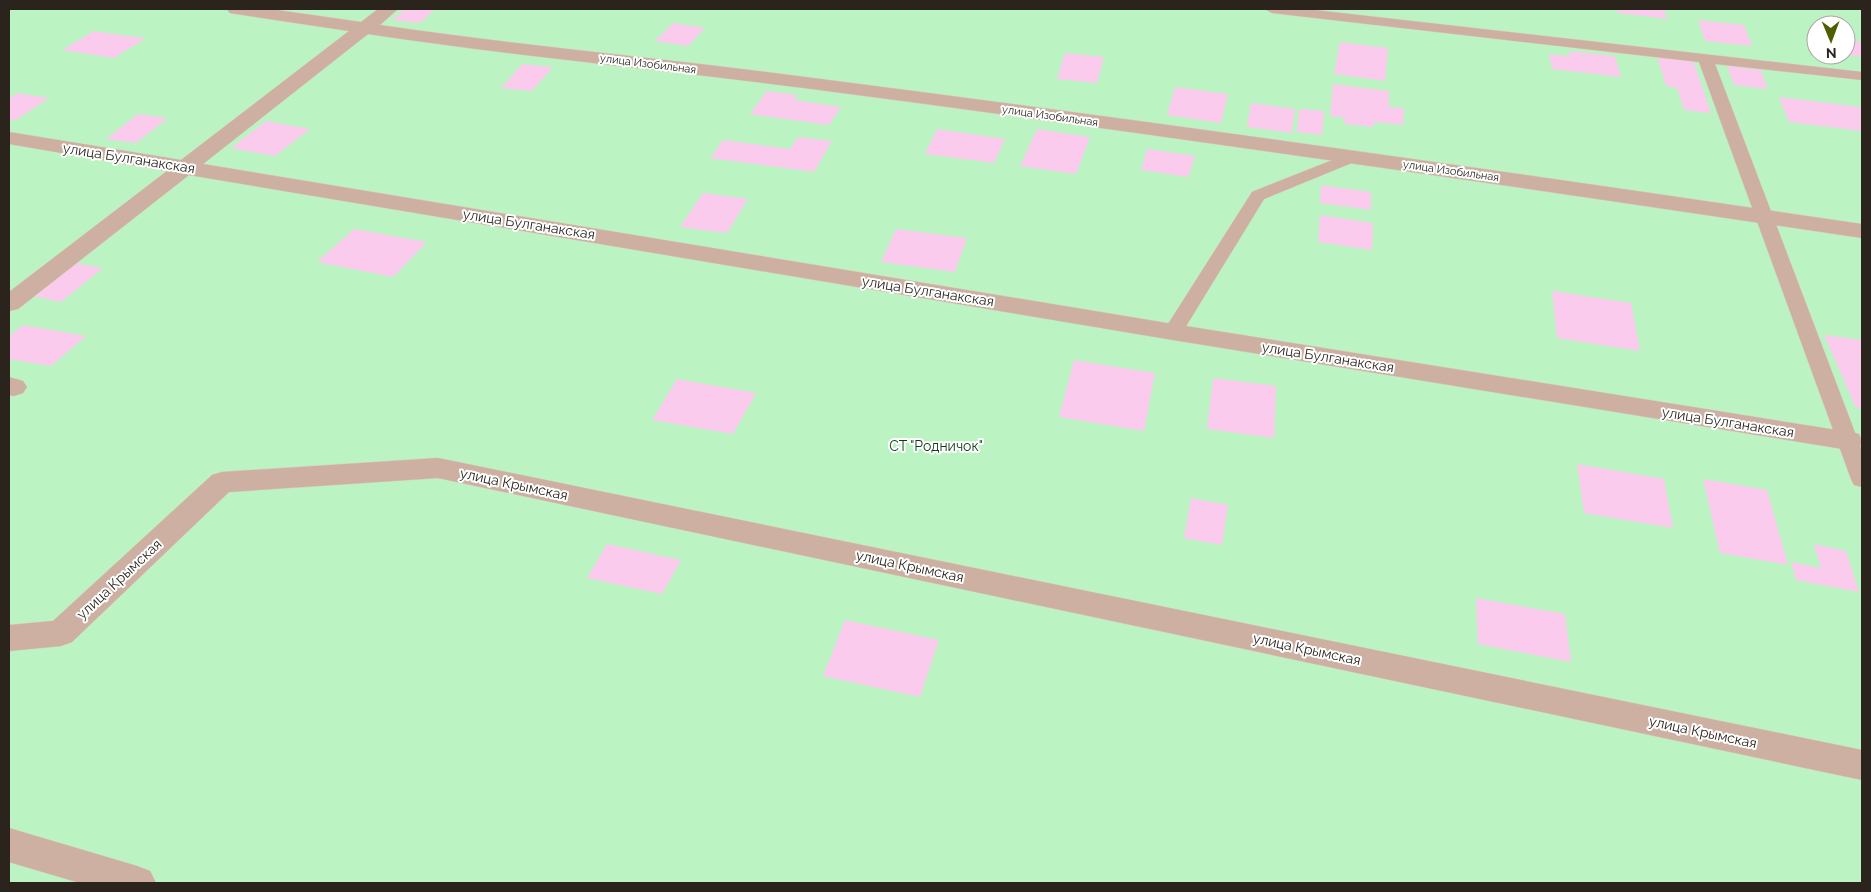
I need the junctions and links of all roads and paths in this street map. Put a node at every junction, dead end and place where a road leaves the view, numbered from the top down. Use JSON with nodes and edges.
{"nodes":[{"id":1,"x":236,"y":9,"type":"edge"},
{"id":2,"x":389,"y":9,"type":"edge"},
{"id":3,"x":1272,"y":9,"type":"edge"},
{"id":4,"x":364,"y":29,"type":"junction"},
{"id":5,"x":1705,"y":57,"type":"junction"},
{"id":6,"x":1862,"y":76,"type":"edge"},
{"id":7,"x":9,"y":138,"type":"edge"},
{"id":8,"x":1353,"y":157,"type":"junction"},
{"id":9,"x":186,"y":167,"type":"junction"},
{"id":10,"x":1764,"y":218,"type":"junction"},
{"id":11,"x":1862,"y":232,"type":"edge"},
{"id":12,"x":9,"y":304,"type":"edge"},
{"id":13,"x":1173,"y":332,"type":"junction"},
{"id":14,"x":1848,"y":441,"type":"junction"},
{"id":15,"x":1862,"y":479,"type":"edge"},
{"id":16,"x":9,"y":638,"type":"edge"},
{"id":17,"x":1862,"y":765,"type":"edge"},
{"id":18,"x":9,"y":845,"type":"edge"},
{"id":19,"x":137,"y":883,"type":"edge"}],
"edges":[{"from":1,"to":4,"type":"street","name":"улица Изобильная"},
{"from":2,"to":4,"type":"street"},
{"from":3,"to":5,"type":"lane"},
{"from":4,"to":8,"type":"street","name":"улица Изобильная"},
{"from":4,"to":9,"type":"street"},
{"from":5,"to":6,"type":"lane"},
{"from":5,"to":10,"type":"lane"},
{"from":7,"to":9,"type":"street","name":"улица Булганакская"},
{"from":8,"to":10,"type":"street","name":"улица Изобильная"},
{"from":8,"to":13,"type":"lane"},
{"from":9,"to":12,"type":"street"},
{"from":9,"to":13,"type":"street","name":"улица Булганакская"},
{"from":10,"to":11,"type":"street","name":"улица Изобильная"},
{"from":10,"to":14,"type":"lane"},
{"from":13,"to":14,"type":"street","name":"улица Булганакская"},
{"from":14,"to":15,"type":"lane"},
{"from":16,"to":17,"type":"street","name":"улица Крымская"},
{"from":18,"to":19,"type":"street"}]}
